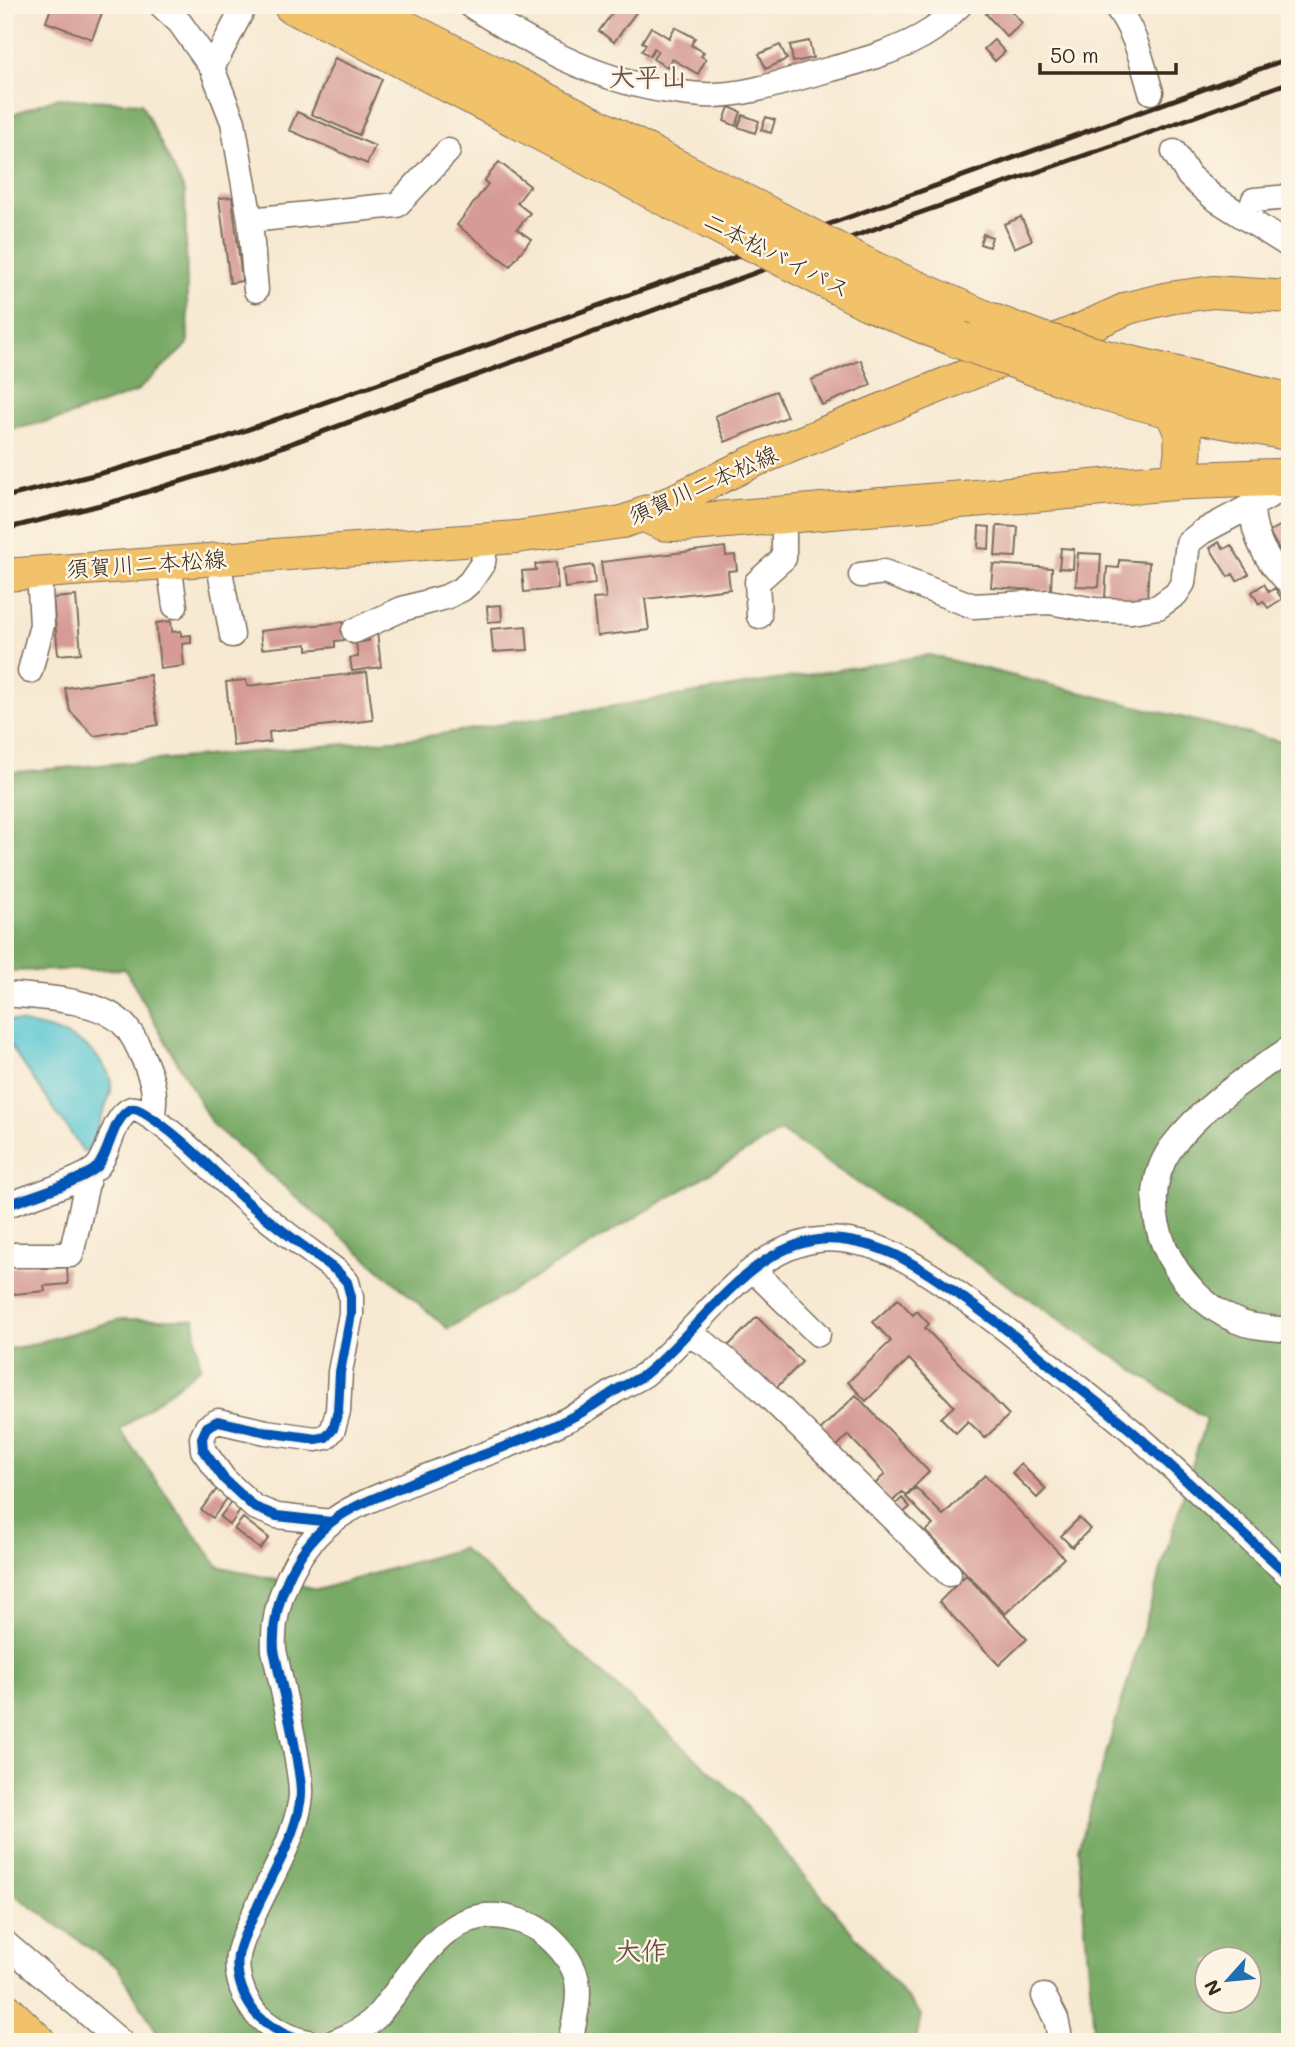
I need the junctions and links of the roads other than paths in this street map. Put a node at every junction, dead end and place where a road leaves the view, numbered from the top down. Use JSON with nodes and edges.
{"nodes":[{"id":1,"x":161,"y":5,"type":"edge"},
{"id":2,"x":245,"y":5,"type":"edge"},
{"id":3,"x":292,"y":5,"type":"edge"},
{"id":4,"x":352,"y":5,"type":"edge"},
{"id":5,"x":470,"y":5,"type":"edge"},
{"id":6,"x":960,"y":5,"type":"edge"},
{"id":7,"x":1115,"y":5,"type":"edge"},
{"id":8,"x":212,"y":68,"type":"junction"},
{"id":9,"x":1151,"y":92,"type":"dead end"},
{"id":10,"x":448,"y":150,"type":"dead end"},
{"id":11,"x":1174,"y":152,"type":"dead end"},
{"id":12,"x":1290,"y":197,"type":"edge"},
{"id":13,"x":721,"y":209,"type":"junction"},
{"id":14,"x":1247,"y":219,"type":"junction"},
{"id":15,"x":250,"y":220,"type":"junction"},
{"id":16,"x":1290,"y":246,"type":"edge"},
{"id":17,"x":256,"y":289,"type":"dead end"},
{"id":18,"x":1290,"y":297,"type":"edge"},
{"id":19,"x":1100,"y":374,"type":"junction"},
{"id":20,"x":1170,"y":374,"type":"junction"},
{"id":21,"x":1290,"y":402,"type":"edge"},
{"id":22,"x":1173,"y":410,"type":"junction"},
{"id":23,"x":1290,"y":432,"type":"edge"},
{"id":24,"x":1290,"y":477,"type":"edge"},
{"id":25,"x":1179,"y":481,"type":"junction"},
{"id":26,"x":1290,"y":485,"type":"edge"},
{"id":27,"x":1252,"y":506,"type":"junction"},
{"id":28,"x":646,"y":514,"type":"junction"},
{"id":29,"x":784,"y":515,"type":"junction"},
{"id":30,"x":486,"y":539,"type":"junction"},
{"id":31,"x":218,"y":560,"type":"junction"},
{"id":32,"x":169,"y":564,"type":"junction"},
{"id":33,"x":39,"y":572,"type":"junction"},
{"id":34,"x":5,"y":575,"type":"edge"},
{"id":35,"x":861,"y":575,"type":"dead end"},
{"id":36,"x":1290,"y":584,"type":"edge"},
{"id":37,"x":175,"y":606,"type":"dead end"},
{"id":38,"x":759,"y":616,"type":"dead end"},
{"id":39,"x":354,"y":631,"type":"dead end"},
{"id":40,"x":232,"y":635,"type":"dead end"},
{"id":41,"x":30,"y":671,"type":"dead end"},
{"id":42,"x":5,"y":994,"type":"edge"},
{"id":43,"x":1290,"y":1048,"type":"edge"},
{"id":44,"x":152,"y":1118,"type":"junction"},
{"id":45,"x":89,"y":1174,"type":"junction"},
{"id":46,"x":5,"y":1206,"type":"edge"},
{"id":47,"x":5,"y":1255,"type":"edge"},
{"id":48,"x":754,"y":1270,"type":"junction"},
{"id":49,"x":1290,"y":1330,"type":"edge"},
{"id":50,"x":686,"y":1334,"type":"junction"},
{"id":51,"x":818,"y":1334,"type":"dead end"},
{"id":52,"x":331,"y":1522,"type":"junction"},
{"id":53,"x":949,"y":1574,"type":"dead end"},
{"id":54,"x":1290,"y":1576,"type":"edge"},
{"id":55,"x":5,"y":1943,"type":"edge"},
{"id":56,"x":1044,"y":1996,"type":"dead end"},
{"id":57,"x":5,"y":2011,"type":"edge"},
{"id":58,"x":37,"y":2042,"type":"edge"},
{"id":59,"x":121,"y":2042,"type":"edge"},
{"id":60,"x":308,"y":2042,"type":"edge"},
{"id":61,"x":334,"y":2042,"type":"edge"},
{"id":62,"x":570,"y":2042,"type":"edge"},
{"id":63,"x":1061,"y":2042,"type":"edge"}],
"edges":[{"from":1,"to":8,"type":"street"},
{"from":2,"to":8,"type":"street"},
{"from":3,"to":13,"type":"highway","name":"二本松バイパス"},
{"from":4,"to":13,"type":"highway","name":"二本松バイパス"},
{"from":5,"to":6,"type":"street"},
{"from":7,"to":9,"type":"street"},
{"from":8,"to":15,"type":"street"},
{"from":10,"to":15,"type":"street"},
{"from":11,"to":14,"type":"street"},
{"from":12,"to":14,"type":"street"},
{"from":13,"to":19,"type":"highway","name":"二本松バイパス","bridge":true},
{"from":14,"to":16,"type":"street"},
{"from":15,"to":17,"type":"street"},
{"from":18,"to":28,"type":"main road","name":"須賀川二本松線"},
{"from":19,"to":20,"type":"highway","name":"二本松バイパス"},
{"from":19,"to":22,"type":"highway","name":"二本松バイパス"},
{"from":20,"to":21,"type":"highway","name":"二本松バイパス"},
{"from":20,"to":22,"type":"highway"},
{"from":22,"to":23,"type":"highway","name":"二本松バイパス"},
{"from":22,"to":25,"type":"highway"},
{"from":24,"to":25,"type":"highway"},
{"from":25,"to":29,"type":"highway"},
{"from":26,"to":27,"type":"street"},
{"from":27,"to":35,"type":"street"},
{"from":27,"to":36,"type":"street"},
{"from":28,"to":29,"type":"highway"},
{"from":28,"to":30,"type":"main road","name":"須賀川二本松線"},
{"from":29,"to":38,"type":"street"},
{"from":30,"to":31,"type":"main road","name":"須賀川二本松線"},
{"from":30,"to":39,"type":"street"},
{"from":31,"to":32,"type":"main road","name":"須賀川二本松線"},
{"from":31,"to":40,"type":"street"},
{"from":32,"to":33,"type":"main road","name":"須賀川二本松線"},
{"from":32,"to":37,"type":"street"},
{"from":33,"to":34,"type":"main road","name":"須賀川二本松線"},
{"from":33,"to":41,"type":"street"},
{"from":42,"to":44,"type":"street"},
{"from":43,"to":49,"type":"street"},
{"from":44,"to":45,"type":"street"},
{"from":44,"to":52,"type":"street"},
{"from":45,"to":46,"type":"street"},
{"from":45,"to":47,"type":"street"},
{"from":48,"to":50,"type":"street"},
{"from":48,"to":51,"type":"street"},
{"from":48,"to":54,"type":"street"},
{"from":50,"to":52,"type":"street"},
{"from":50,"to":53,"type":"street"},
{"from":52,"to":60,"type":"street"},
{"from":55,"to":59,"type":"street"},
{"from":56,"to":63,"type":"street"},
{"from":57,"to":58,"type":"highway"},
{"from":61,"to":62,"type":"street"}]}
